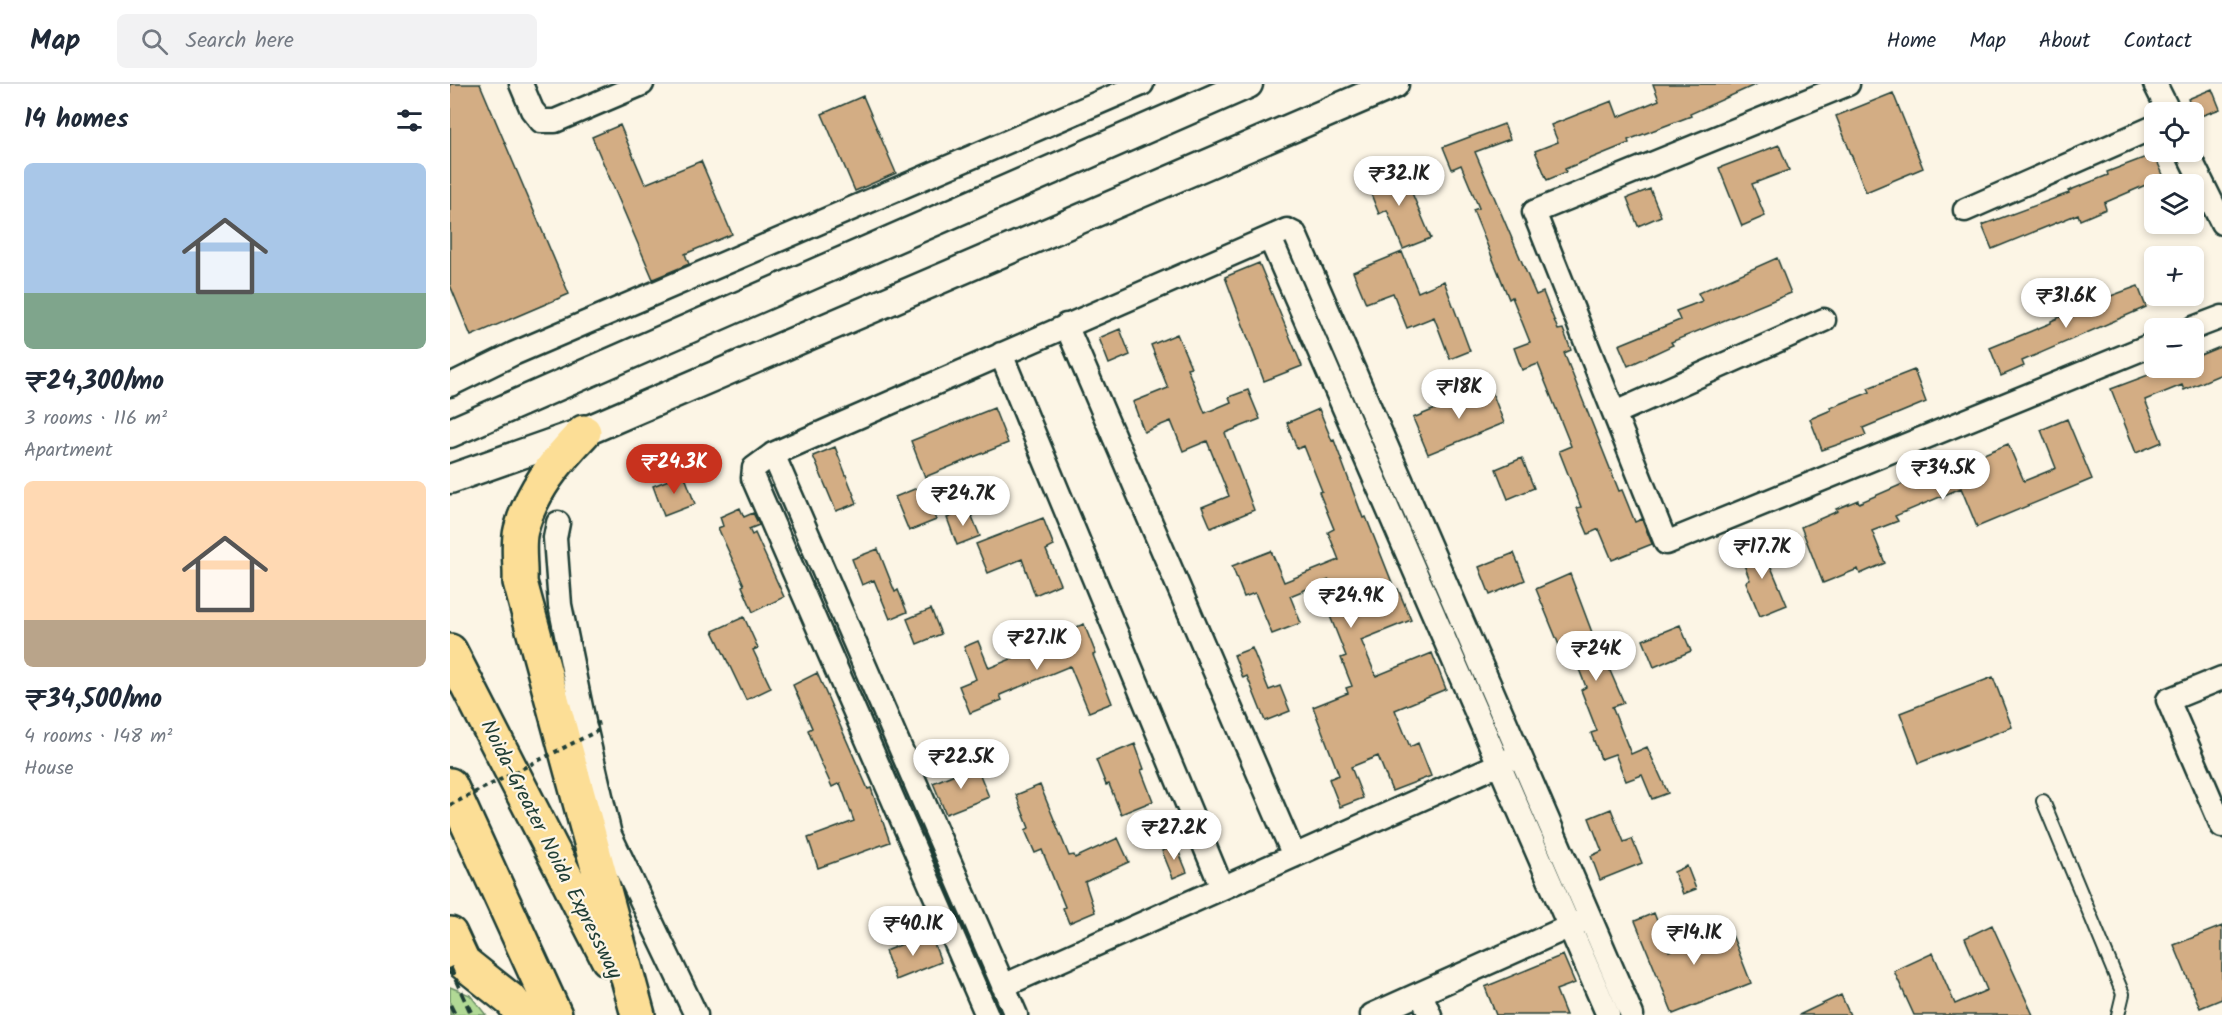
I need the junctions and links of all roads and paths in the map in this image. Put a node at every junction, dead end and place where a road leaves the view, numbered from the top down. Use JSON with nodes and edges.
{"nodes":[{"id":1,"x":521,"y":84,"type":"edge"},
{"id":2,"x":642,"y":84,"type":"edge"},
{"id":3,"x":1142,"y":84,"type":"edge"},
{"id":4,"x":1248,"y":84,"type":"edge"},
{"id":5,"x":1394,"y":84,"type":"edge"},
{"id":6,"x":1848,"y":84,"type":"edge"},
{"id":7,"x":2155,"y":84,"type":"edge"},
{"id":8,"x":2164,"y":102,"type":"edge"},
{"id":9,"x":2144,"y":132,"type":"edge"},
{"id":10,"x":2192,"y":162,"type":"edge"},
{"id":11,"x":1965,"y":210,"type":"dead end"},
{"id":12,"x":2222,"y":223,"type":"edge"},
{"id":13,"x":1270,"y":238,"type":"junction"},
{"id":14,"x":2222,"y":317,"type":"edge"},
{"id":15,"x":1824,"y":320,"type":"dead end"},
{"id":16,"x":2204,"y":324,"type":"edge"},
{"id":17,"x":1066,"y":325,"type":"junction"},
{"id":18,"x":2144,"y":348,"type":"edge"},
{"id":19,"x":1001,"y":354,"type":"junction"},
{"id":20,"x":450,"y":385,"type":"edge"},
{"id":21,"x":1615,"y":413,"type":"junction"},
{"id":22,"x":1378,"y":427,"type":"junction"},
{"id":23,"x":584,"y":432,"type":"junction"},
{"id":24,"x":450,"y":433,"type":"edge"},
{"id":25,"x":1357,"y":437,"type":"junction"},
{"id":26,"x":773,"y":454,"type":"junction"},
{"id":27,"x":450,"y":479,"type":"edge"},
{"id":28,"x":558,"y":523,"type":"dead end"},
{"id":29,"x":450,"y":651,"type":"edge"},
{"id":30,"x":2222,"y":678,"type":"edge"},
{"id":31,"x":596,"y":718,"type":"dead end"},
{"id":32,"x":1520,"y":754,"type":"junction"},
{"id":33,"x":1499,"y":764,"type":"junction"},
{"id":34,"x":450,"y":785,"type":"edge"},
{"id":35,"x":2043,"y":801,"type":"dead end"},
{"id":36,"x":450,"y":805,"type":"edge"},
{"id":37,"x":2222,"y":826,"type":"edge"},
{"id":38,"x":1294,"y":856,"type":"junction"},
{"id":39,"x":1222,"y":888,"type":"junction"},
{"id":40,"x":1580,"y":921,"type":"junction"},
{"id":41,"x":454,"y":953,"type":"edge"},
{"id":42,"x":1003,"y":986,"type":"junction"},
{"id":43,"x":1421,"y":994,"type":"junction"},
{"id":44,"x":501,"y":1015,"type":"edge"},
{"id":45,"x":522,"y":1015,"type":"edge"},
{"id":46,"x":555,"y":1015,"type":"edge"},
{"id":47,"x":638,"y":1015,"type":"edge"},
{"id":48,"x":696,"y":1015,"type":"edge"},
{"id":49,"x":987,"y":1015,"type":"edge"},
{"id":50,"x":1016,"y":1015,"type":"edge"},
{"id":51,"x":1372,"y":1015,"type":"edge"},
{"id":52,"x":1430,"y":1015,"type":"edge"},
{"id":53,"x":1608,"y":1015,"type":"edge"},
{"id":54,"x":1632,"y":1015,"type":"edge"},
{"id":55,"x":2118,"y":1015,"type":"edge"}],
"edges":[{"from":1,"to":2,"type":"street"},
{"from":3,"to":20,"type":"street"},
{"from":4,"to":24,"type":"street"},
{"from":5,"to":23,"type":"street"},
{"from":6,"to":21,"type":"street"},
{"from":7,"to":8,"type":"street"},
{"from":9,"to":11,"type":"street"},
{"from":10,"to":12,"type":"street"},
{"from":13,"to":17,"type":"street"},
{"from":13,"to":22,"type":"street"},
{"from":13,"to":25,"type":"street"},
{"from":14,"to":16,"type":"street"},
{"from":15,"to":21,"type":"street"},
{"from":17,"to":19,"type":"street"},
{"from":17,"to":38,"type":"street"},
{"from":18,"to":21,"type":"street"},
{"from":19,"to":26,"type":"street"},
{"from":19,"to":39,"type":"street"},
{"from":22,"to":25,"type":"street"},
{"from":22,"to":32,"type":"street"},
{"from":23,"to":27,"type":"street"},
{"from":23,"to":47,"type":"highway"},
{"from":25,"to":33,"type":"street"},
{"from":26,"to":42,"type":"street"},
{"from":26,"to":49,"type":"street"},
{"from":28,"to":48,"type":"street"},
{"from":29,"to":47,"type":"highway","name":"Noida-Greater Noida Expressway"},
{"from":30,"to":37,"type":"street"},
{"from":31,"to":36,"type":"path","bridge":true},
{"from":32,"to":33,"type":"street"},
{"from":32,"to":40,"type":"street"},
{"from":33,"to":38,"type":"street"},
{"from":33,"to":40,"type":"street"},
{"from":34,"to":46,"type":"highway"},
{"from":35,"to":55,"type":"lane"},
{"from":38,"to":39,"type":"street"},
{"from":39,"to":42,"type":"street"},
{"from":40,"to":43,"type":"street"},
{"from":40,"to":53,"type":"street"},
{"from":40,"to":54,"type":"street"},
{"from":41,"to":44,"type":"street"},
{"from":41,"to":45,"type":"highway"},
{"from":42,"to":50,"type":"street"},
{"from":43,"to":51,"type":"street"},
{"from":43,"to":52,"type":"street"}]}
